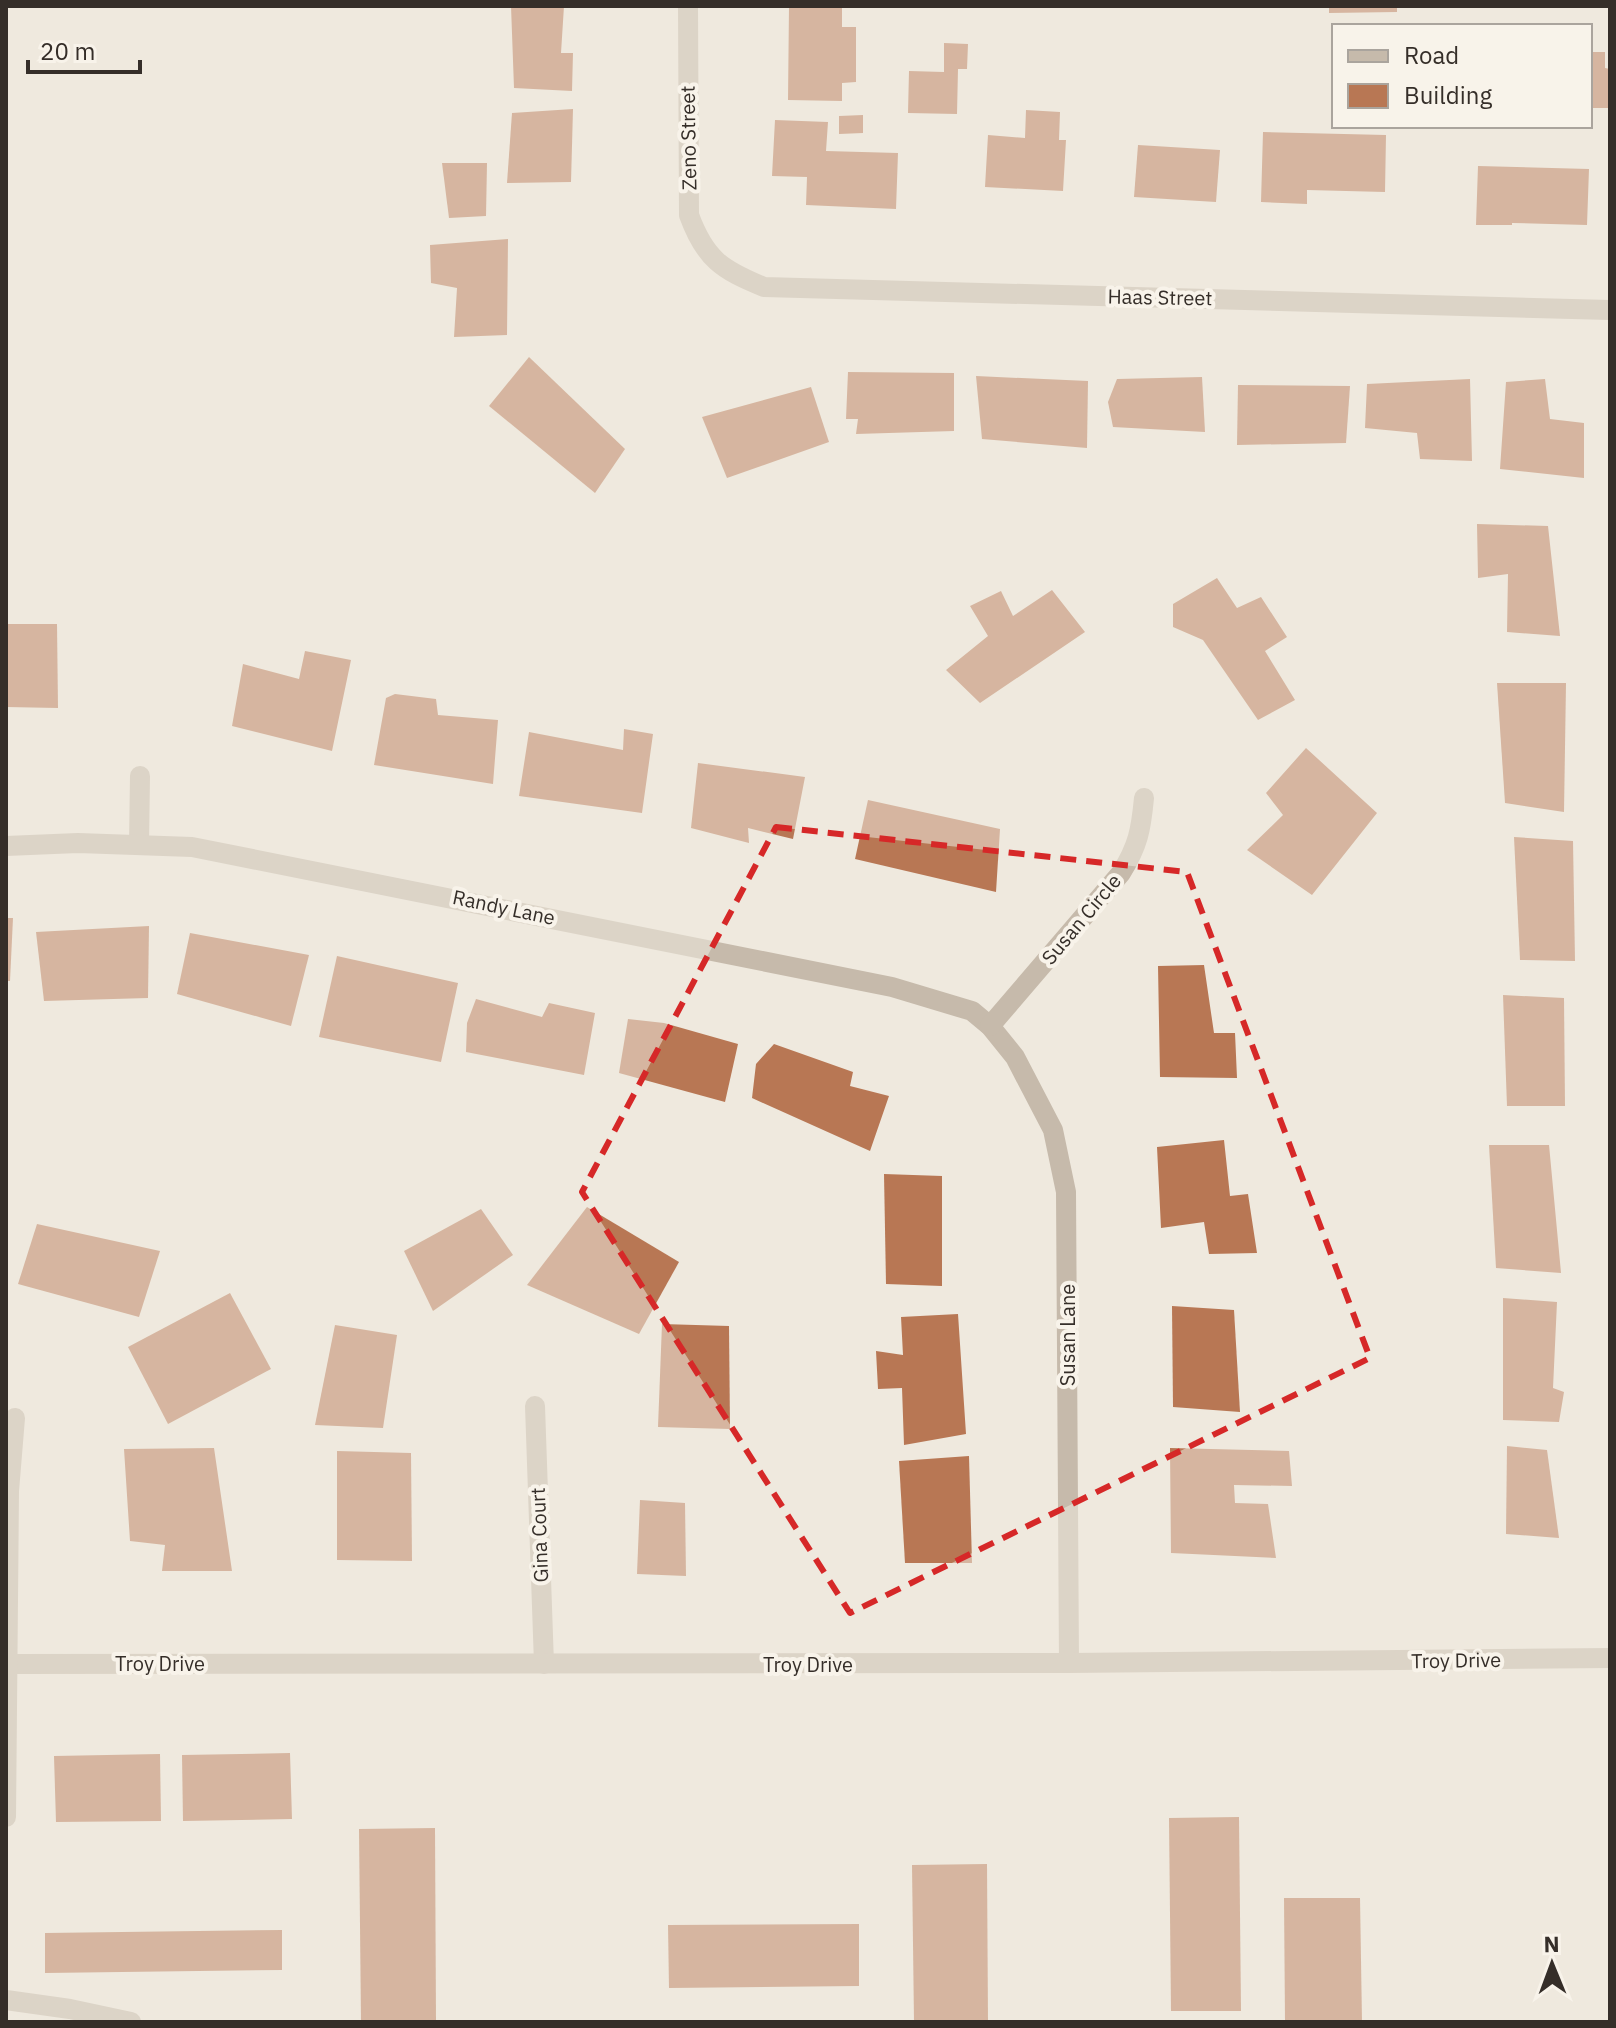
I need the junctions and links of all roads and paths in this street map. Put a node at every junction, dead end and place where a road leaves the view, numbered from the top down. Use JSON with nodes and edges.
{"nodes":[{"id":1,"x":688,"y":6,"type":"edge"},
{"id":2,"x":716,"y":262,"type":"joint"},
{"id":3,"x":1610,"y":310,"type":"edge"},
{"id":4,"x":140,"y":776,"type":"dead end"},
{"id":5,"x":1144,"y":798,"type":"dead end"},
{"id":6,"x":139,"y":845,"type":"junction"},
{"id":7,"x":6,"y":846,"type":"edge"},
{"id":8,"x":990,"y":1026,"type":"junction"},
{"id":9,"x":535,"y":1406,"type":"dead end"},
{"id":10,"x":15,"y":1418,"type":"dead end"},
{"id":11,"x":1610,"y":1658,"type":"edge"},
{"id":12,"x":1069,"y":1663,"type":"junction"},
{"id":13,"x":7,"y":1664,"type":"edge"},
{"id":14,"x":544,"y":1664,"type":"junction"},
{"id":15,"x":6,"y":1817,"type":"edge"},
{"id":16,"x":6,"y":2000,"type":"edge"},
{"id":17,"x":131,"y":2022,"type":"edge"}],
"edges":[{"from":1,"to":2,"type":"street","name":"Zeno Street"},
{"from":2,"to":3,"type":"street","name":"Haas Street"},
{"from":4,"to":6,"type":"street"},
{"from":5,"to":8,"type":"street","name":"Susan Circle"},
{"from":6,"to":7,"type":"street","name":"Randy Lane"},
{"from":6,"to":8,"type":"street","name":"Randy Lane"},
{"from":8,"to":12,"type":"street","name":"Susan Lane"},
{"from":9,"to":14,"type":"street","name":"Gina Court"},
{"from":10,"to":13,"type":"street"},
{"from":11,"to":12,"type":"street","name":"Troy Drive"},
{"from":12,"to":14,"type":"street","name":"Troy Drive"},
{"from":13,"to":14,"type":"street","name":"Troy Drive"},
{"from":13,"to":15,"type":"street"},
{"from":16,"to":17,"type":"street"}]}
